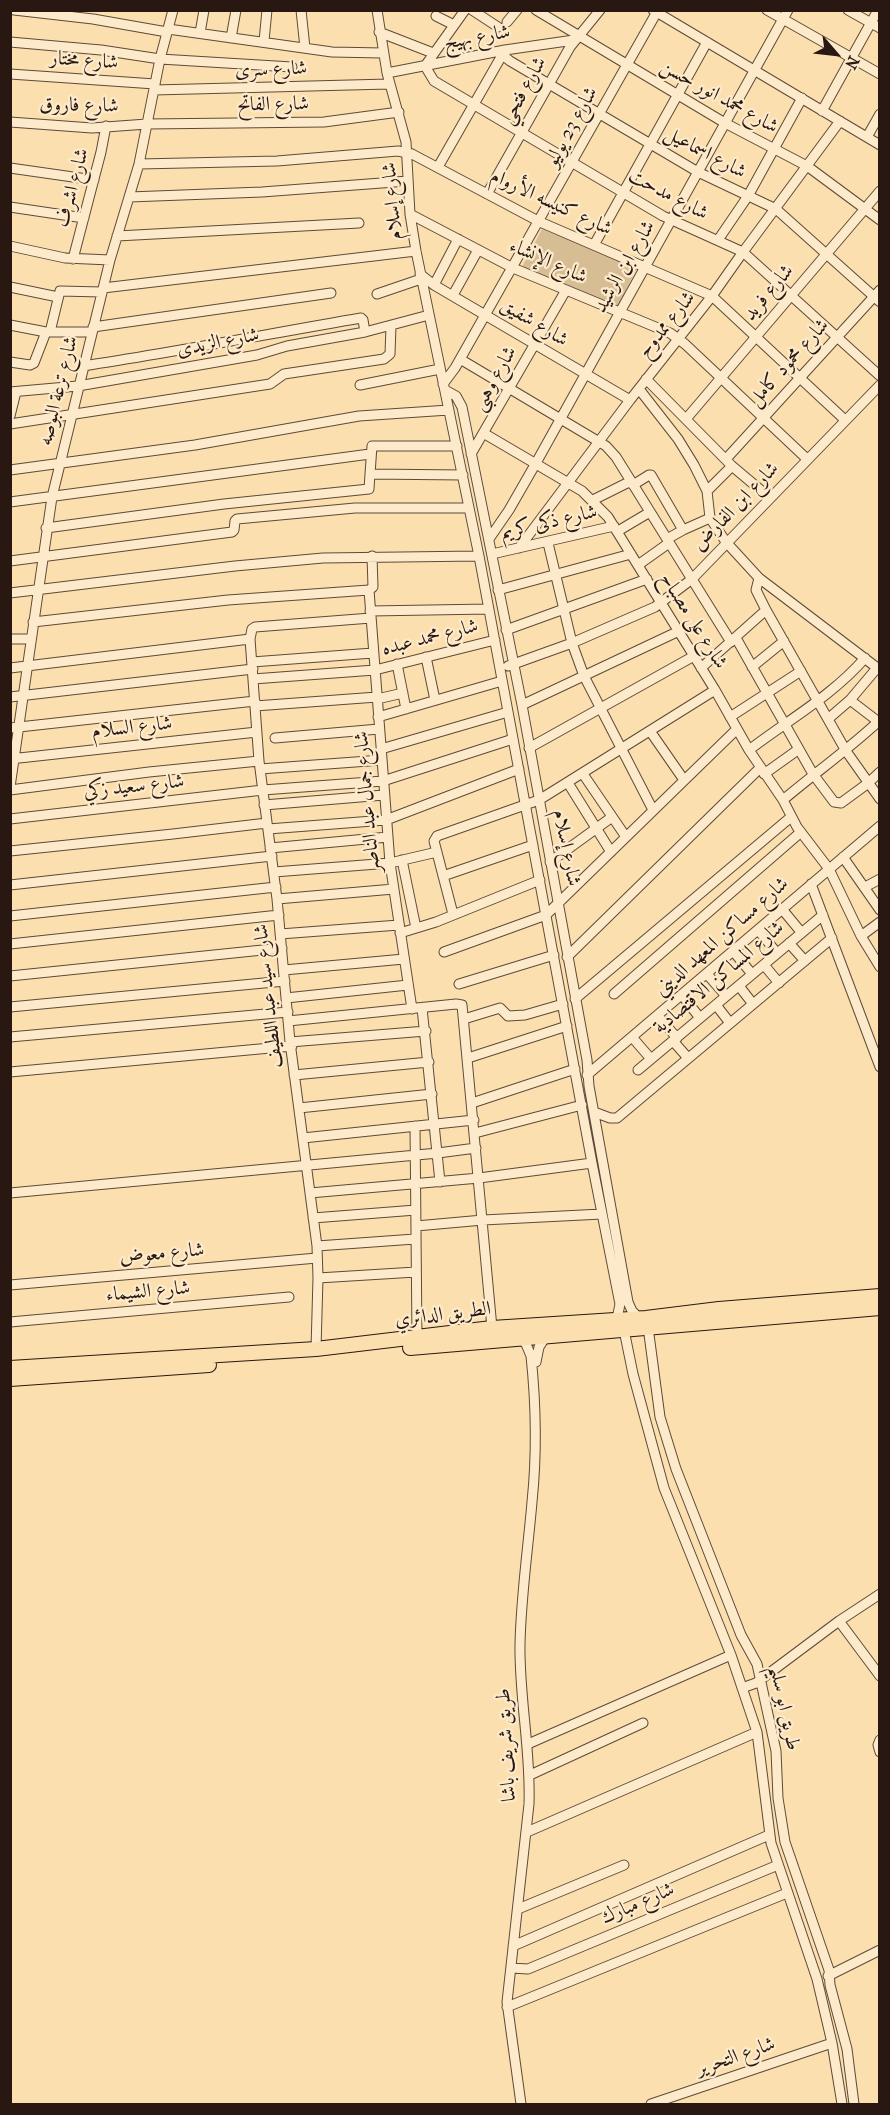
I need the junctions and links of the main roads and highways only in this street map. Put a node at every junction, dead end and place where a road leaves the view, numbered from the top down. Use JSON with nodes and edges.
{"nodes":[{"id":1,"x":879,"y":1296,"type":"edge"},
{"id":2,"x":879,"y":1308,"type":"edge"},
{"id":3,"x":747,"y":1314,"type":"junction"},
{"id":4,"x":619,"y":1325,"type":"junction"},
{"id":5,"x":485,"y":1333,"type":"junction"},
{"id":6,"x":10,"y":1368,"type":"edge"},
{"id":7,"x":10,"y":1379,"type":"edge"}],
"edges":[{"from":1,"to":3,"type":"highway","name":"الطريق الدائري"},
{"from":2,"to":3,"type":"highway","name":"الطريق الدائري"},
{"from":3,"to":4,"type":"highway","name":"الطريق الدائري"},
{"from":4,"to":5,"type":"highway","name":"الطريق الدائري"},
{"from":4,"to":5,"type":"highway","name":"الطريق الدائري"},
{"from":5,"to":6,"type":"highway","name":"الطريق الدائري"},
{"from":5,"to":7,"type":"highway","name":"الطريق الدائري"}]}
